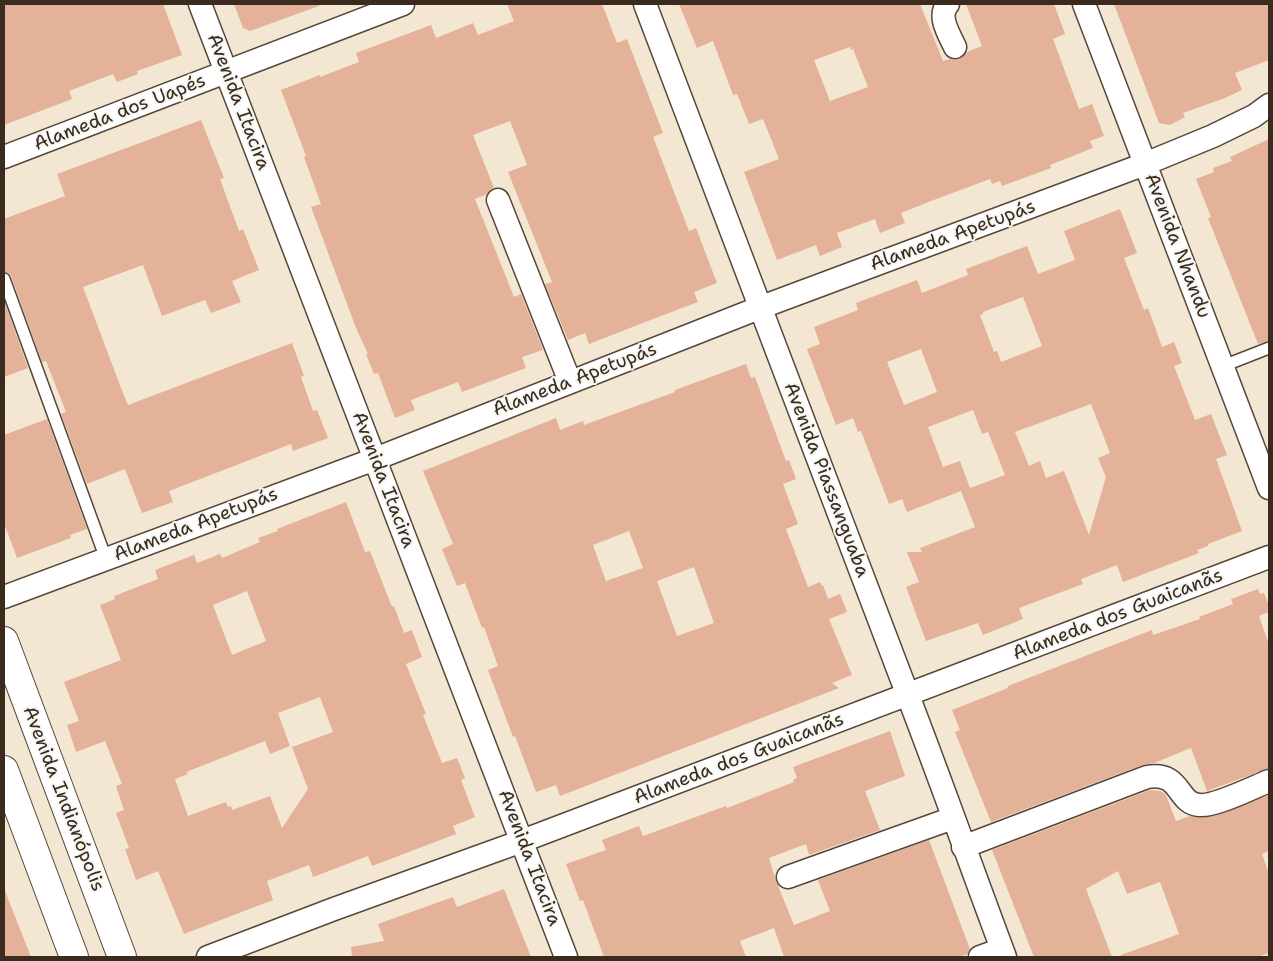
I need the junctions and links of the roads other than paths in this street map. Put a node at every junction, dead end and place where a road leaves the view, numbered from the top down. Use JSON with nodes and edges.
{"nodes":[{"id":1,"x":200,"y":4,"type":"edge"},
{"id":2,"x":403,"y":4,"type":"edge"},
{"id":3,"x":645,"y":4,"type":"edge"},
{"id":4,"x":948,"y":4,"type":"edge"},
{"id":5,"x":1084,"y":4,"type":"edge"},
{"id":6,"x":955,"y":47,"type":"dead end"},
{"id":7,"x":226,"y":73,"type":"junction"},
{"id":8,"x":1269,"y":105,"type":"edge"},
{"id":9,"x":4,"y":157,"type":"edge"},
{"id":10,"x":1145,"y":164,"type":"junction"},
{"id":11,"x":498,"y":200,"type":"dead end"},
{"id":12,"x":4,"y":278,"type":"edge"},
{"id":13,"x":759,"y":308,"type":"junction"},
{"id":14,"x":1269,"y":348,"type":"edge"},
{"id":15,"x":1223,"y":366,"type":"junction"},
{"id":16,"x":570,"y":382,"type":"junction"},
{"id":17,"x":375,"y":459,"type":"junction"},
{"id":18,"x":1269,"y":488,"type":"edge"},
{"id":19,"x":1269,"y":557,"type":"edge"},
{"id":20,"x":106,"y":559,"type":"junction"},
{"id":21,"x":4,"y":597,"type":"edge"},
{"id":22,"x":4,"y":641,"type":"edge"},
{"id":23,"x":908,"y":696,"type":"junction"},
{"id":24,"x":4,"y":770,"type":"edge"},
{"id":25,"x":1269,"y":781,"type":"edge"},
{"id":26,"x":953,"y":818,"type":"junction"},
{"id":27,"x":522,"y":841,"type":"junction"},
{"id":28,"x":963,"y":847,"type":"junction"},
{"id":29,"x":788,"y":877,"type":"dead end"},
{"id":30,"x":1004,"y":953,"type":"edge"},
{"id":31,"x":74,"y":957,"type":"edge"},
{"id":32,"x":122,"y":957,"type":"edge"},
{"id":33,"x":208,"y":957,"type":"edge"},
{"id":34,"x":566,"y":957,"type":"edge"},
{"id":35,"x":980,"y":957,"type":"edge"}],
"edges":[{"from":1,"to":7,"type":"street","name":"Avenida Itacira"},
{"from":2,"to":7,"type":"street","name":"Alameda dos Uapés"},
{"from":3,"to":13,"type":"street","name":"Avenida Piassanguaba"},
{"from":4,"to":6,"type":"street"},
{"from":5,"to":10,"type":"street","name":"Avenida Nhandu"},
{"from":7,"to":9,"type":"street","name":"Alameda dos Uapés"},
{"from":7,"to":17,"type":"street","name":"Avenida Itacira"},
{"from":8,"to":10,"type":"street","name":"Alameda Apetupás"},
{"from":10,"to":13,"type":"street","name":"Alameda Apetupás"},
{"from":10,"to":15,"type":"street","name":"Avenida Nhandu"},
{"from":11,"to":16,"type":"street"},
{"from":12,"to":20,"type":"lane"},
{"from":13,"to":16,"type":"street","name":"Alameda Apetupás"},
{"from":13,"to":23,"type":"street","name":"Avenida Piassanguaba"},
{"from":14,"to":15,"type":"lane"},
{"from":15,"to":18,"type":"street","name":"Avenida Nhandu"},
{"from":16,"to":17,"type":"street","name":"Alameda Apetupás"},
{"from":17,"to":20,"type":"street","name":"Alameda Apetupás"},
{"from":17,"to":27,"type":"street","name":"Avenida Itacira"},
{"from":19,"to":23,"type":"street","name":"Alameda dos Guaicanãs"},
{"from":20,"to":21,"type":"street","name":"Alameda Apetupás"},
{"from":22,"to":32,"type":"main road","name":"Avenida Indianópolis"},
{"from":23,"to":26,"type":"street","name":"Avenida Piassanguaba"},
{"from":23,"to":27,"type":"street","name":"Alameda dos Guaicanãs"},
{"from":24,"to":31,"type":"main road"},
{"from":25,"to":28,"type":"street"},
{"from":26,"to":28,"type":"street","name":"Avenida Piassanguaba"},
{"from":26,"to":29,"type":"street"},
{"from":27,"to":33,"type":"street","name":"Alameda dos Guaicanãs"},
{"from":27,"to":34,"type":"street","name":"Avenida Itacira"},
{"from":28,"to":30,"type":"street","name":"Avenida Piassanguaba"},
{"from":30,"to":35,"type":"street"}]}
